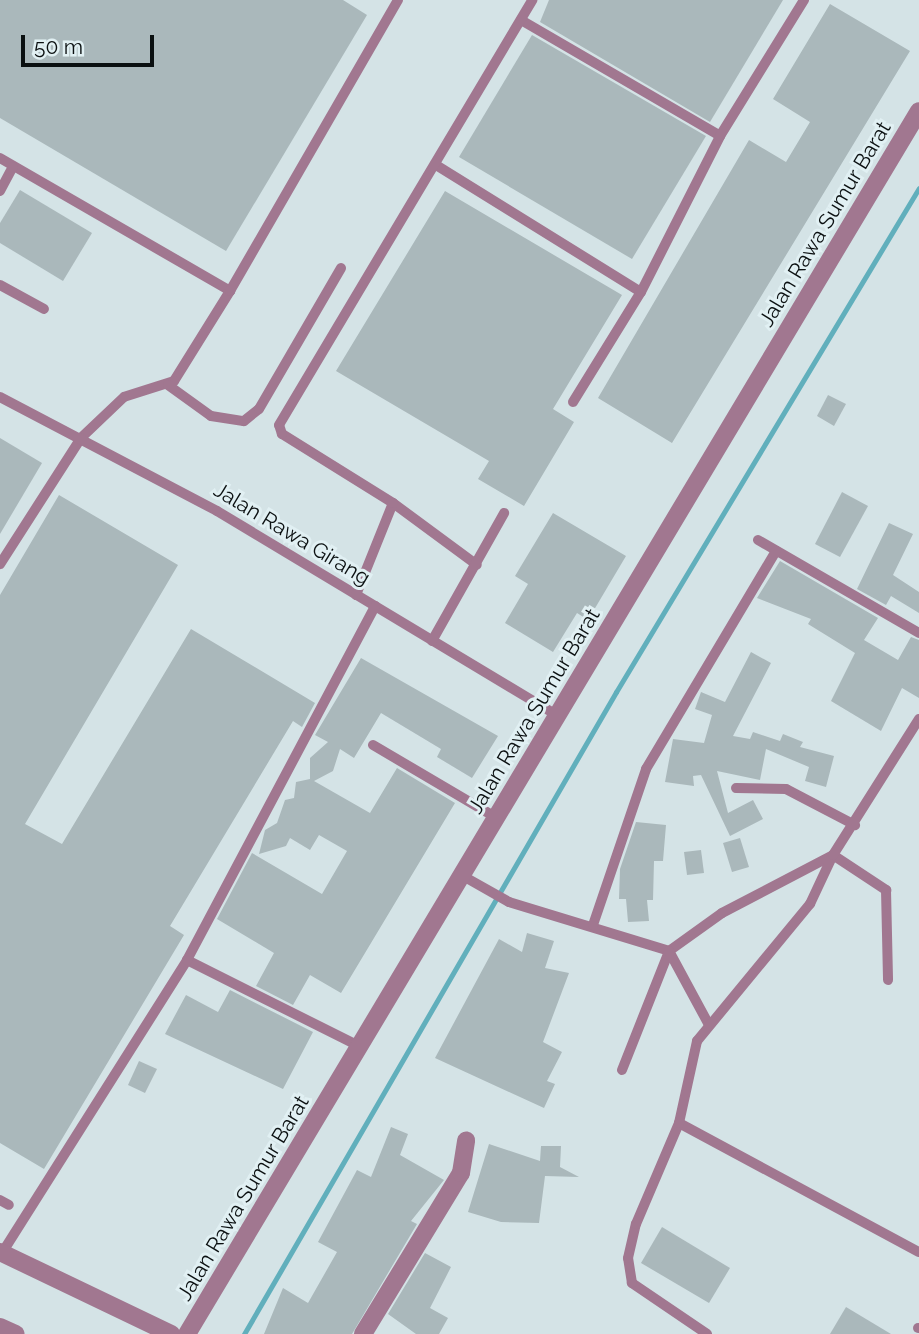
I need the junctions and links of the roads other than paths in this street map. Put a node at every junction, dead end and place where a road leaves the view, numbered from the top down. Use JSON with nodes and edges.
{"nodes":[{"id":1,"x":398,"y":0,"type":"edge"},
{"id":2,"x":533,"y":0,"type":"edge"},
{"id":3,"x":803,"y":0,"type":"edge"},
{"id":4,"x":521,"y":20,"type":"junction"},
{"id":5,"x":919,"y":111,"type":"edge"},
{"id":6,"x":720,"y":136,"type":"junction"},
{"id":7,"x":0,"y":158,"type":"edge"},
{"id":8,"x":436,"y":165,"type":"junction"},
{"id":9,"x":13,"y":167,"type":"junction"},
{"id":10,"x":0,"y":191,"type":"edge"},
{"id":11,"x":341,"y":268,"type":"dead end"},
{"id":12,"x":0,"y":285,"type":"edge"},
{"id":13,"x":230,"y":291,"type":"junction"},
{"id":14,"x":641,"y":292,"type":"junction"},
{"id":15,"x":44,"y":309,"type":"dead end"},
{"id":16,"x":168,"y":385,"type":"junction"},
{"id":17,"x":0,"y":397,"type":"edge"},
{"id":18,"x":573,"y":402,"type":"dead end"},
{"id":19,"x":81,"y":438,"type":"junction"},
{"id":20,"x":393,"y":503,"type":"junction"},
{"id":21,"x":504,"y":513,"type":"dead end"},
{"id":22,"x":758,"y":540,"type":"dead end"},
{"id":23,"x":776,"y":551,"type":"junction"},
{"id":24,"x":0,"y":564,"type":"edge"},
{"id":25,"x":477,"y":565,"type":"junction"},
{"id":26,"x":356,"y":595,"type":"junction"},
{"id":27,"x":375,"y":606,"type":"junction"},
{"id":28,"x":919,"y":633,"type":"edge"},
{"id":29,"x":432,"y":641,"type":"junction"},
{"id":30,"x":558,"y":716,"type":"junction"},
{"id":31,"x":919,"y":719,"type":"edge"},
{"id":32,"x":373,"y":745,"type":"dead end"},
{"id":33,"x":736,"y":788,"type":"dead end"},
{"id":34,"x":497,"y":818,"type":"junction"},
{"id":35,"x":855,"y":825,"type":"junction"},
{"id":36,"x":833,"y":855,"type":"junction"},
{"id":37,"x":463,"y":876,"type":"junction"},
{"id":38,"x":593,"y":925,"type":"junction"},
{"id":39,"x":669,"y":951,"type":"junction"},
{"id":40,"x":187,"y":960,"type":"junction"},
{"id":41,"x":888,"y":980,"type":"dead end"},
{"id":42,"x":709,"y":1025,"type":"junction"},
{"id":43,"x":361,"y":1047,"type":"junction"},
{"id":44,"x":622,"y":1070,"type":"dead end"},
{"id":45,"x":679,"y":1124,"type":"junction"},
{"id":46,"x":466,"y":1140,"type":"dead end"},
{"id":47,"x":919,"y":1252,"type":"edge"},
{"id":48,"x":1,"y":1253,"type":"edge"},
{"id":49,"x":0,"y":1327,"type":"edge"},
{"id":50,"x":16,"y":1334,"type":"edge"},
{"id":51,"x":170,"y":1334,"type":"edge"},
{"id":52,"x":187,"y":1334,"type":"edge"},
{"id":53,"x":363,"y":1334,"type":"edge"},
{"id":54,"x":707,"y":1334,"type":"edge"}],
"edges":[{"from":1,"to":13,"type":"lane"},
{"from":2,"to":4,"type":"lane"},
{"from":3,"to":6,"type":"lane"},
{"from":4,"to":6,"type":"lane"},
{"from":4,"to":8,"type":"lane"},
{"from":5,"to":30,"type":"street","name":"Jalan Rawa Sumur Barat"},
{"from":6,"to":14,"type":"lane"},
{"from":7,"to":9,"type":"lane"},
{"from":8,"to":14,"type":"lane"},
{"from":8,"to":20,"type":"lane"},
{"from":9,"to":10,"type":"lane"},
{"from":9,"to":13,"type":"lane"},
{"from":11,"to":16,"type":"lane"},
{"from":12,"to":15,"type":"lane"},
{"from":13,"to":16,"type":"lane"},
{"from":14,"to":18,"type":"lane"},
{"from":16,"to":19,"type":"lane"},
{"from":17,"to":19,"type":"lane","name":"Jalan Rawa Girang"},
{"from":19,"to":24,"type":"lane"},
{"from":19,"to":26,"type":"lane","name":"Jalan Rawa Girang"},
{"from":20,"to":25,"type":"lane"},
{"from":20,"to":26,"type":"lane"},
{"from":21,"to":25,"type":"lane"},
{"from":22,"to":23,"type":"lane"},
{"from":23,"to":28,"type":"lane"},
{"from":23,"to":38,"type":"lane"},
{"from":25,"to":29,"type":"lane"},
{"from":26,"to":27,"type":"lane","name":"Jalan Rawa Girang"},
{"from":27,"to":29,"type":"lane","name":"Jalan Rawa Girang"},
{"from":27,"to":40,"type":"lane"},
{"from":29,"to":30,"type":"lane","name":"Jalan Rawa Girang"},
{"from":30,"to":34,"type":"street","name":"Jalan Rawa Sumur Barat"},
{"from":31,"to":35,"type":"lane"},
{"from":32,"to":34,"type":"lane"},
{"from":33,"to":35,"type":"lane"},
{"from":34,"to":37,"type":"street","name":"Jalan Rawa Sumur Barat"},
{"from":35,"to":36,"type":"lane"},
{"from":36,"to":39,"type":"lane"},
{"from":36,"to":41,"type":"lane"},
{"from":36,"to":42,"type":"lane"},
{"from":37,"to":38,"type":"lane"},
{"from":37,"to":43,"type":"street","name":"Jalan Rawa Sumur Barat"},
{"from":38,"to":39,"type":"lane"},
{"from":39,"to":42,"type":"lane"},
{"from":39,"to":44,"type":"lane"},
{"from":40,"to":43,"type":"lane"},
{"from":40,"to":48,"type":"lane"},
{"from":42,"to":45,"type":"lane"},
{"from":43,"to":52,"type":"street","name":"Jalan Rawa Sumur Barat"},
{"from":45,"to":47,"type":"lane"},
{"from":45,"to":54,"type":"lane"},
{"from":46,"to":53,"type":"street"},
{"from":48,"to":51,"type":"street"},
{"from":49,"to":50,"type":"street"}]}
